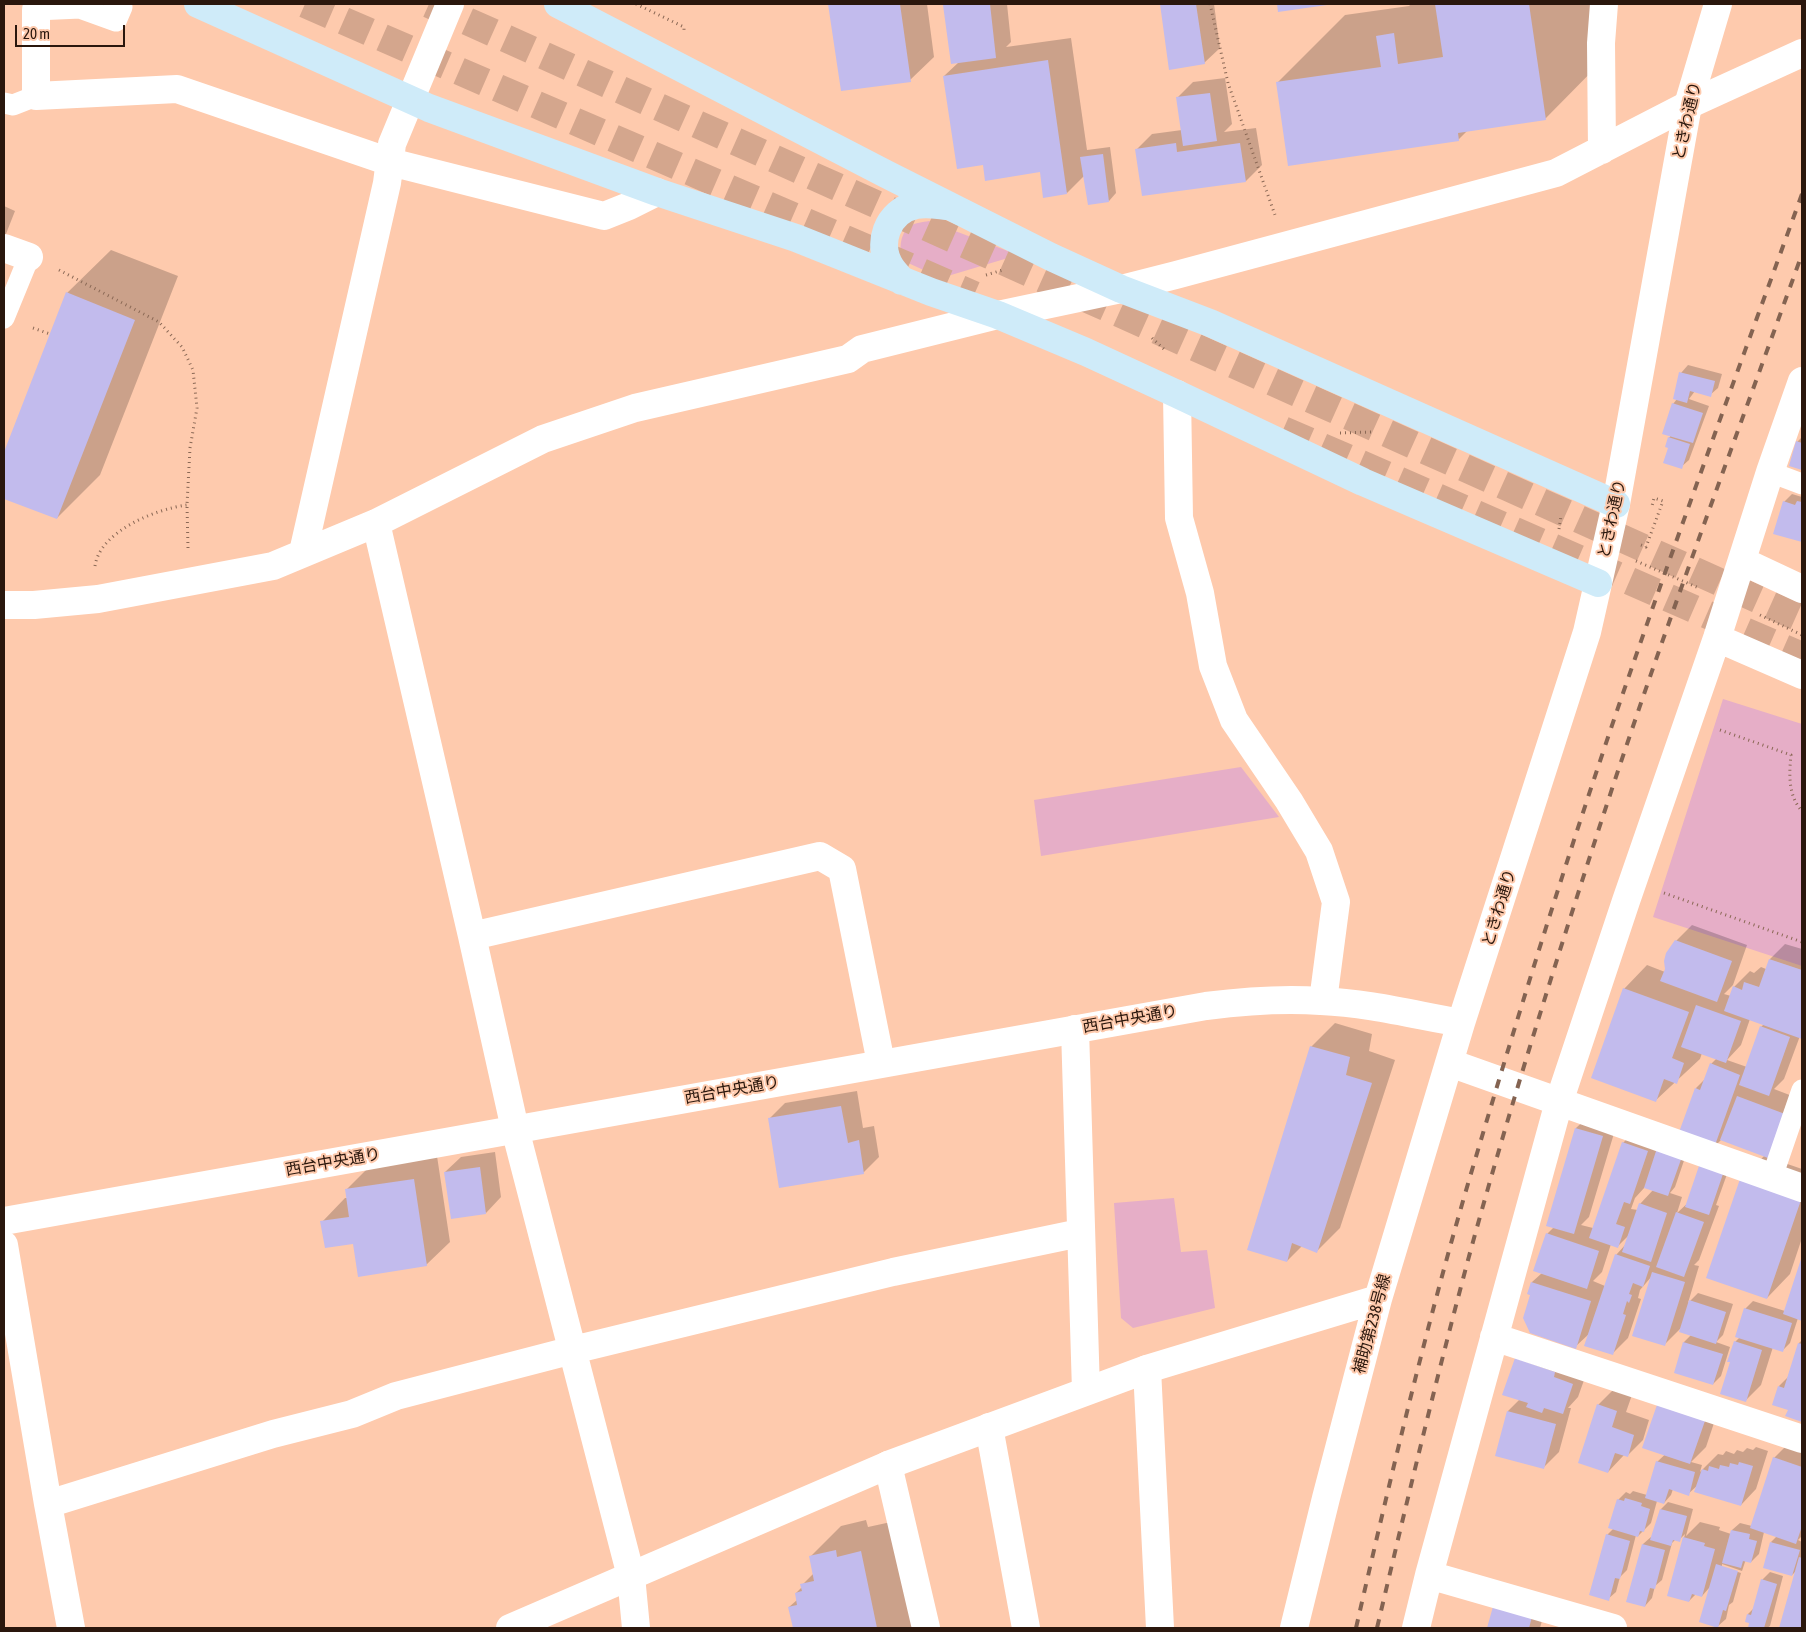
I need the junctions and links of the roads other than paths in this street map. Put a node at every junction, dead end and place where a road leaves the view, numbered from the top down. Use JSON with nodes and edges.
{"nodes":[{"id":1,"x":114,"y":4,"type":"edge"},
{"id":2,"x":198,"y":4,"type":"edge"},
{"id":3,"x":450,"y":4,"type":"edge"},
{"id":4,"x":558,"y":4,"type":"edge"},
{"id":5,"x":1604,"y":4,"type":"edge"},
{"id":6,"x":1718,"y":4,"type":"edge"},
{"id":7,"x":36,"y":10,"type":"joint"},
{"id":8,"x":1802,"y":52,"type":"edge"},
{"id":9,"x":36,"y":96,"type":"junction"},
{"id":10,"x":4,"y":103,"type":"edge"},
{"id":11,"x":1688,"y":105,"type":"junction"},
{"id":12,"x":1602,"y":150,"type":"junction"},
{"id":13,"x":391,"y":153,"type":"junction"},
{"id":14,"x":657,"y":192,"type":"junction"},
{"id":15,"x":951,"y":206,"type":"junction"},
{"id":16,"x":16,"y":253,"type":"edge"},
{"id":17,"x":902,"y":280,"type":"junction"},
{"id":18,"x":1121,"y":289,"type":"junction"},
{"id":19,"x":998,"y":315,"type":"junction"},
{"id":20,"x":4,"y":318,"type":"edge"},
{"id":21,"x":1802,"y":381,"type":"edge"},
{"id":22,"x":1177,"y":394,"type":"junction"},
{"id":23,"x":1770,"y":472,"type":"junction"},
{"id":24,"x":1802,"y":484,"type":"edge"},
{"id":25,"x":1616,"y":504,"type":"junction"},
{"id":26,"x":376,"y":523,"type":"junction"},
{"id":27,"x":304,"y":552,"type":"junction"},
{"id":28,"x":1742,"y":561,"type":"junction"},
{"id":29,"x":1598,"y":584,"type":"junction"},
{"id":30,"x":1802,"y":589,"type":"edge"},
{"id":31,"x":4,"y":605,"type":"edge"},
{"id":32,"x":1717,"y":638,"type":"junction"},
{"id":33,"x":1802,"y":675,"type":"edge"},
{"id":34,"x":472,"y":936,"type":"junction"},
{"id":35,"x":1322,"y":1001,"type":"junction"},
{"id":36,"x":1461,"y":1024,"type":"junction"},
{"id":37,"x":1075,"y":1029,"type":"junction"},
{"id":38,"x":881,"y":1063,"type":"junction"},
{"id":39,"x":1450,"y":1063,"type":"junction"},
{"id":40,"x":1802,"y":1090,"type":"edge"},
{"id":41,"x":1559,"y":1102,"type":"junction"},
{"id":42,"x":515,"y":1129,"type":"junction"},
{"id":43,"x":1772,"y":1177,"type":"junction"},
{"id":44,"x":1802,"y":1188,"type":"edge"},
{"id":45,"x":4,"y":1221,"type":"edge"},
{"id":46,"x":1080,"y":1233,"type":"junction"},
{"id":47,"x":4,"y":1245,"type":"edge"},
{"id":48,"x":1378,"y":1299,"type":"junction"},
{"id":49,"x":1494,"y":1337,"type":"junction"},
{"id":50,"x":574,"y":1350,"type":"junction"},
{"id":51,"x":1146,"y":1370,"type":"junction"},
{"id":52,"x":1086,"y":1390,"type":"junction"},
{"id":53,"x":989,"y":1427,"type":"junction"},
{"id":54,"x":1802,"y":1439,"type":"edge"},
{"id":55,"x":888,"y":1465,"type":"junction"},
{"id":56,"x":48,"y":1504,"type":"junction"},
{"id":57,"x":1429,"y":1575,"type":"junction"},
{"id":58,"x":631,"y":1576,"type":"junction"},
{"id":59,"x":71,"y":1628,"type":"edge"},
{"id":60,"x":510,"y":1628,"type":"edge"},
{"id":61,"x":636,"y":1628,"type":"edge"},
{"id":62,"x":926,"y":1628,"type":"edge"},
{"id":63,"x":1026,"y":1628,"type":"edge"},
{"id":64,"x":1160,"y":1628,"type":"edge"},
{"id":65,"x":1294,"y":1628,"type":"edge"},
{"id":66,"x":1416,"y":1628,"type":"edge"},
{"id":67,"x":1613,"y":1628,"type":"edge"}],
"edges":[{"from":1,"to":7,"type":"lane"},
{"from":2,"to":14,"type":"main road"},
{"from":3,"to":13,"type":"street"},
{"from":4,"to":15,"type":"main road"},
{"from":5,"to":12,"type":"street"},
{"from":6,"to":11,"type":"street","name":"ときわ通り"},
{"from":7,"to":9,"type":"street"},
{"from":8,"to":11,"type":"street"},
{"from":9,"to":10,"type":"lane"},
{"from":9,"to":13,"type":"street"},
{"from":11,"to":12,"type":"street"},
{"from":11,"to":25,"type":"street","name":"ときわ通り"},
{"from":12,"to":18,"type":"street"},
{"from":13,"to":14,"type":"street"},
{"from":13,"to":27,"type":"street"},
{"from":14,"to":17,"type":"main road"},
{"from":15,"to":17,"type":"main road"},
{"from":15,"to":18,"type":"main road"},
{"from":16,"to":20,"type":"lane"},
{"from":17,"to":19,"type":"main road"},
{"from":18,"to":19,"type":"street"},
{"from":18,"to":25,"type":"main road"},
{"from":19,"to":22,"type":"main road"},
{"from":19,"to":26,"type":"street"},
{"from":21,"to":23,"type":"street"},
{"from":22,"to":29,"type":"main road"},
{"from":22,"to":35,"type":"street"},
{"from":23,"to":24,"type":"lane"},
{"from":23,"to":28,"type":"street"},
{"from":25,"to":29,"type":"street","name":"ときわ通り"},
{"from":26,"to":27,"type":"street"},
{"from":26,"to":34,"type":"street"},
{"from":27,"to":31,"type":"street"},
{"from":28,"to":30,"type":"street"},
{"from":28,"to":32,"type":"street"},
{"from":29,"to":36,"type":"street","name":"ときわ通り"},
{"from":32,"to":33,"type":"street"},
{"from":32,"to":41,"type":"street"},
{"from":34,"to":38,"type":"street"},
{"from":34,"to":42,"type":"street"},
{"from":35,"to":36,"type":"street","name":"西台中央通り"},
{"from":35,"to":37,"type":"street","name":"西台中央通り"},
{"from":36,"to":39,"type":"street","name":"補助第238号線"},
{"from":37,"to":38,"type":"street","name":"西台中央通り"},
{"from":37,"to":46,"type":"street"},
{"from":38,"to":42,"type":"street","name":"西台中央通り"},
{"from":39,"to":41,"type":"street"},
{"from":39,"to":48,"type":"street","name":"補助第238号線"},
{"from":40,"to":43,"type":"lane"},
{"from":41,"to":43,"type":"street"},
{"from":41,"to":49,"type":"street"},
{"from":42,"to":45,"type":"street","name":"西台中央通り"},
{"from":42,"to":50,"type":"street"},
{"from":43,"to":44,"type":"street"},
{"from":46,"to":50,"type":"street"},
{"from":46,"to":52,"type":"street"},
{"from":47,"to":56,"type":"street"},
{"from":48,"to":51,"type":"street"},
{"from":48,"to":65,"type":"street","name":"補助第238号線"},
{"from":49,"to":54,"type":"street"},
{"from":49,"to":57,"type":"street"},
{"from":50,"to":56,"type":"street"},
{"from":50,"to":58,"type":"street"},
{"from":51,"to":52,"type":"street"},
{"from":51,"to":64,"type":"street"},
{"from":52,"to":53,"type":"street"},
{"from":53,"to":55,"type":"street"},
{"from":53,"to":63,"type":"street"},
{"from":55,"to":58,"type":"street"},
{"from":55,"to":62,"type":"street"},
{"from":56,"to":59,"type":"street"},
{"from":57,"to":66,"type":"street"},
{"from":57,"to":67,"type":"street"},
{"from":58,"to":60,"type":"street"},
{"from":58,"to":61,"type":"street"}]}
